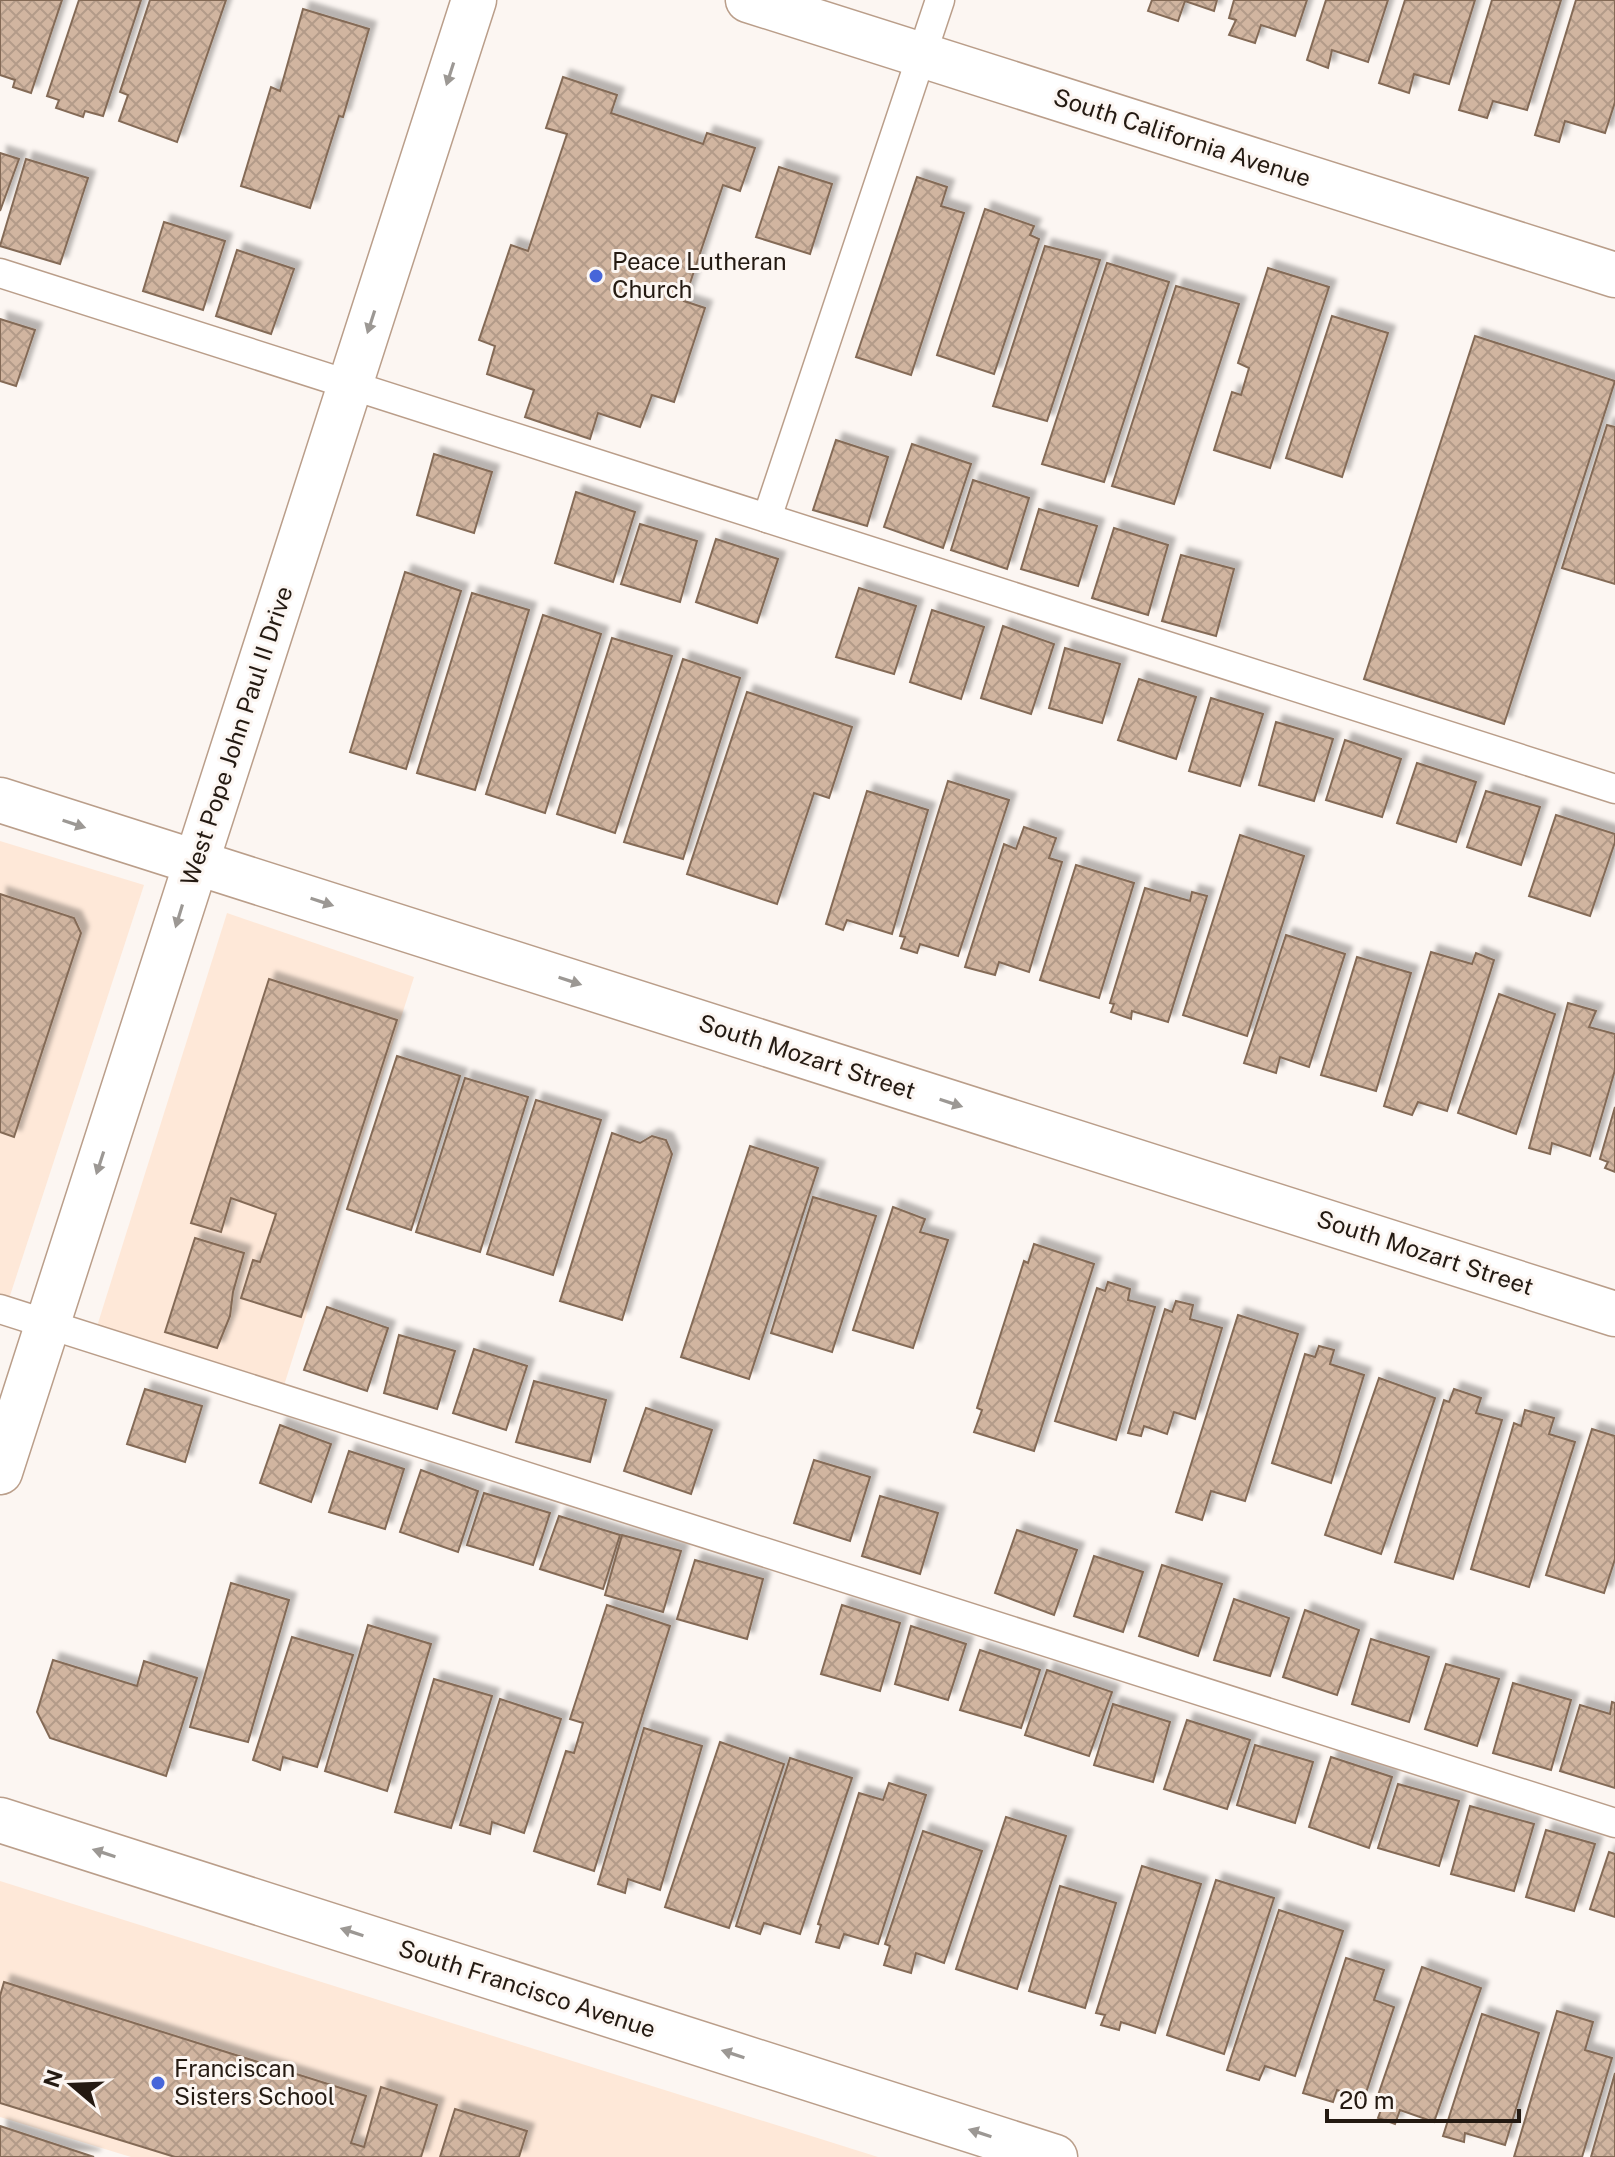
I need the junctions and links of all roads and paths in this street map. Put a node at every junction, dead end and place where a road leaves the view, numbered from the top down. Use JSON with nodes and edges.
{"nodes":[{"id":1,"x":474,"y":0,"type":"edge"},
{"id":2,"x":748,"y":0,"type":"edge"},
{"id":3,"x":940,"y":0,"type":"edge"},
{"id":4,"x":921,"y":55,"type":"junction"},
{"id":5,"x":0,"y":273,"type":"edge"},
{"id":6,"x":1615,"y":275,"type":"edge"},
{"id":7,"x":350,"y":385,"type":"junction"},
{"id":8,"x":767,"y":518,"type":"junction"},
{"id":9,"x":1615,"y":789,"type":"edge"},
{"id":10,"x":0,"y":800,"type":"edge"},
{"id":11,"x":196,"y":863,"type":"junction"},
{"id":12,"x":0,"y":1309,"type":"edge"},
{"id":13,"x":1615,"y":1314,"type":"edge"},
{"id":14,"x":48,"y":1324,"type":"junction"},
{"id":15,"x":0,"y":1472,"type":"edge"},
{"id":16,"x":0,"y":1820,"type":"edge"},
{"id":17,"x":1615,"y":1823,"type":"edge"},
{"id":18,"x":1055,"y":2157,"type":"edge"}],
"edges":[{"from":1,"to":7,"type":"street","name":"West Pope John Paul II Drive","one_way":true},
{"from":2,"to":4,"type":"street","name":"South California Avenue"},
{"from":3,"to":4,"type":"lane"},
{"from":4,"to":6,"type":"street","name":"South California Avenue"},
{"from":4,"to":8,"type":"lane"},
{"from":5,"to":7,"type":"lane"},
{"from":7,"to":8,"type":"lane"},
{"from":7,"to":11,"type":"street","name":"West Pope John Paul II Drive"},
{"from":8,"to":9,"type":"lane"},
{"from":10,"to":11,"type":"street","name":"South Mozart Street","one_way":true},
{"from":11,"to":13,"type":"street","name":"South Mozart Street","one_way":true},
{"from":11,"to":14,"type":"street","name":"West Pope John Paul II Drive","one_way":true},
{"from":12,"to":14,"type":"lane"},
{"from":14,"to":15,"type":"street","name":"West Pope John Paul II Drive"},
{"from":14,"to":17,"type":"lane"},
{"from":18,"to":16,"type":"street","name":"South Francisco Avenue","one_way":true}]}
